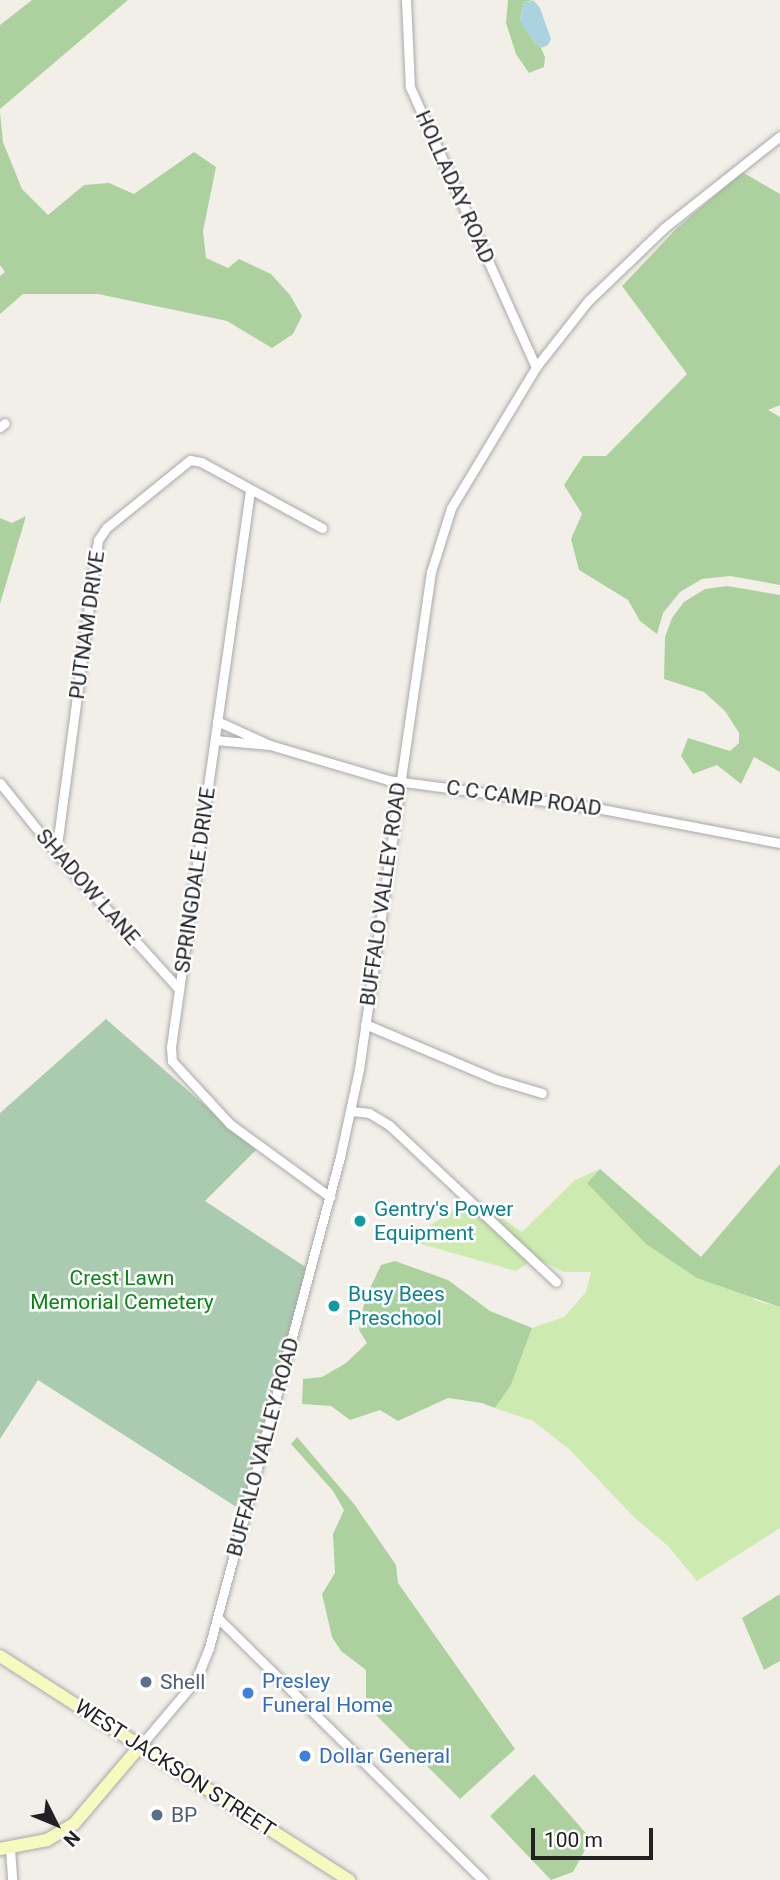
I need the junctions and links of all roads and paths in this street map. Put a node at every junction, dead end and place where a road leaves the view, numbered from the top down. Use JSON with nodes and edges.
{"nodes":[{"id":1,"x":406,"y":0,"type":"edge"},
{"id":2,"x":780,"y":136,"type":"edge"},
{"id":3,"x":536,"y":367,"type":"junction"},
{"id":4,"x":250,"y":491,"type":"junction"},
{"id":5,"x":322,"y":528,"type":"dead end"},
{"id":6,"x":217,"y":720,"type":"junction"},
{"id":7,"x":215,"y":740,"type":"junction"},
{"id":8,"x":270,"y":745,"type":"junction"},
{"id":9,"x":398,"y":780,"type":"junction"},
{"id":10,"x":0,"y":783,"type":"edge"},
{"id":11,"x":780,"y":843,"type":"edge"},
{"id":12,"x":56,"y":853,"type":"junction"},
{"id":13,"x":179,"y":989,"type":"junction"},
{"id":14,"x":365,"y":1024,"type":"junction"},
{"id":15,"x":542,"y":1093,"type":"dead end"},
{"id":16,"x":351,"y":1111,"type":"junction"},
{"id":17,"x":330,"y":1197,"type":"junction"},
{"id":18,"x":556,"y":1282,"type":"dead end"},
{"id":19,"x":218,"y":1618,"type":"junction"},
{"id":20,"x":0,"y":1656,"type":"edge"},
{"id":21,"x":141,"y":1745,"type":"junction"},
{"id":22,"x":5,"y":1849,"type":"edge"},
{"id":23,"x":12,"y":1880,"type":"edge"},
{"id":24,"x":349,"y":1880,"type":"edge"},
{"id":25,"x":484,"y":1880,"type":"edge"}],
"edges":[{"from":1,"to":3,"type":"street","name":"HOLLADAY ROAD"},
{"from":2,"to":3,"type":"street","name":"BUFFALO VALLEY ROAD"},
{"from":3,"to":9,"type":"street","name":"BUFFALO VALLEY ROAD"},
{"from":4,"to":5,"type":"street","name":"PUTNAM DRIVE"},
{"from":4,"to":6,"type":"street","name":"SPRINGDALE DRIVE"},
{"from":4,"to":12,"type":"street","name":"PUTNAM DRIVE"},
{"from":6,"to":7,"type":"street","name":"SPRINGDALE DRIVE"},
{"from":6,"to":8,"type":"street"},
{"from":7,"to":8,"type":"street"},
{"from":7,"to":13,"type":"street","name":"SPRINGDALE DRIVE"},
{"from":8,"to":9,"type":"street","name":"C C CAMP ROAD"},
{"from":9,"to":11,"type":"street","name":"C C CAMP ROAD"},
{"from":9,"to":14,"type":"street","name":"BUFFALO VALLEY ROAD"},
{"from":10,"to":12,"type":"street","name":"SHADOW LANE"},
{"from":12,"to":13,"type":"street","name":"SHADOW LANE"},
{"from":13,"to":17,"type":"street","name":"SPRINGDALE DRIVE"},
{"from":14,"to":15,"type":"street"},
{"from":14,"to":16,"type":"street","name":"BUFFALO VALLEY ROAD"},
{"from":16,"to":17,"type":"street","name":"BUFFALO VALLEY ROAD"},
{"from":16,"to":18,"type":"street"},
{"from":17,"to":19,"type":"street","name":"BUFFALO VALLEY ROAD"},
{"from":19,"to":21,"type":"street","name":"BUFFALO VALLEY ROAD"},
{"from":19,"to":25,"type":"street"},
{"from":20,"to":21,"type":"street","name":"WEST JACKSON STREET"},
{"from":21,"to":22,"type":"street"},
{"from":21,"to":24,"type":"street","name":"WEST JACKSON STREET"},
{"from":22,"to":23,"type":"street"}]}
